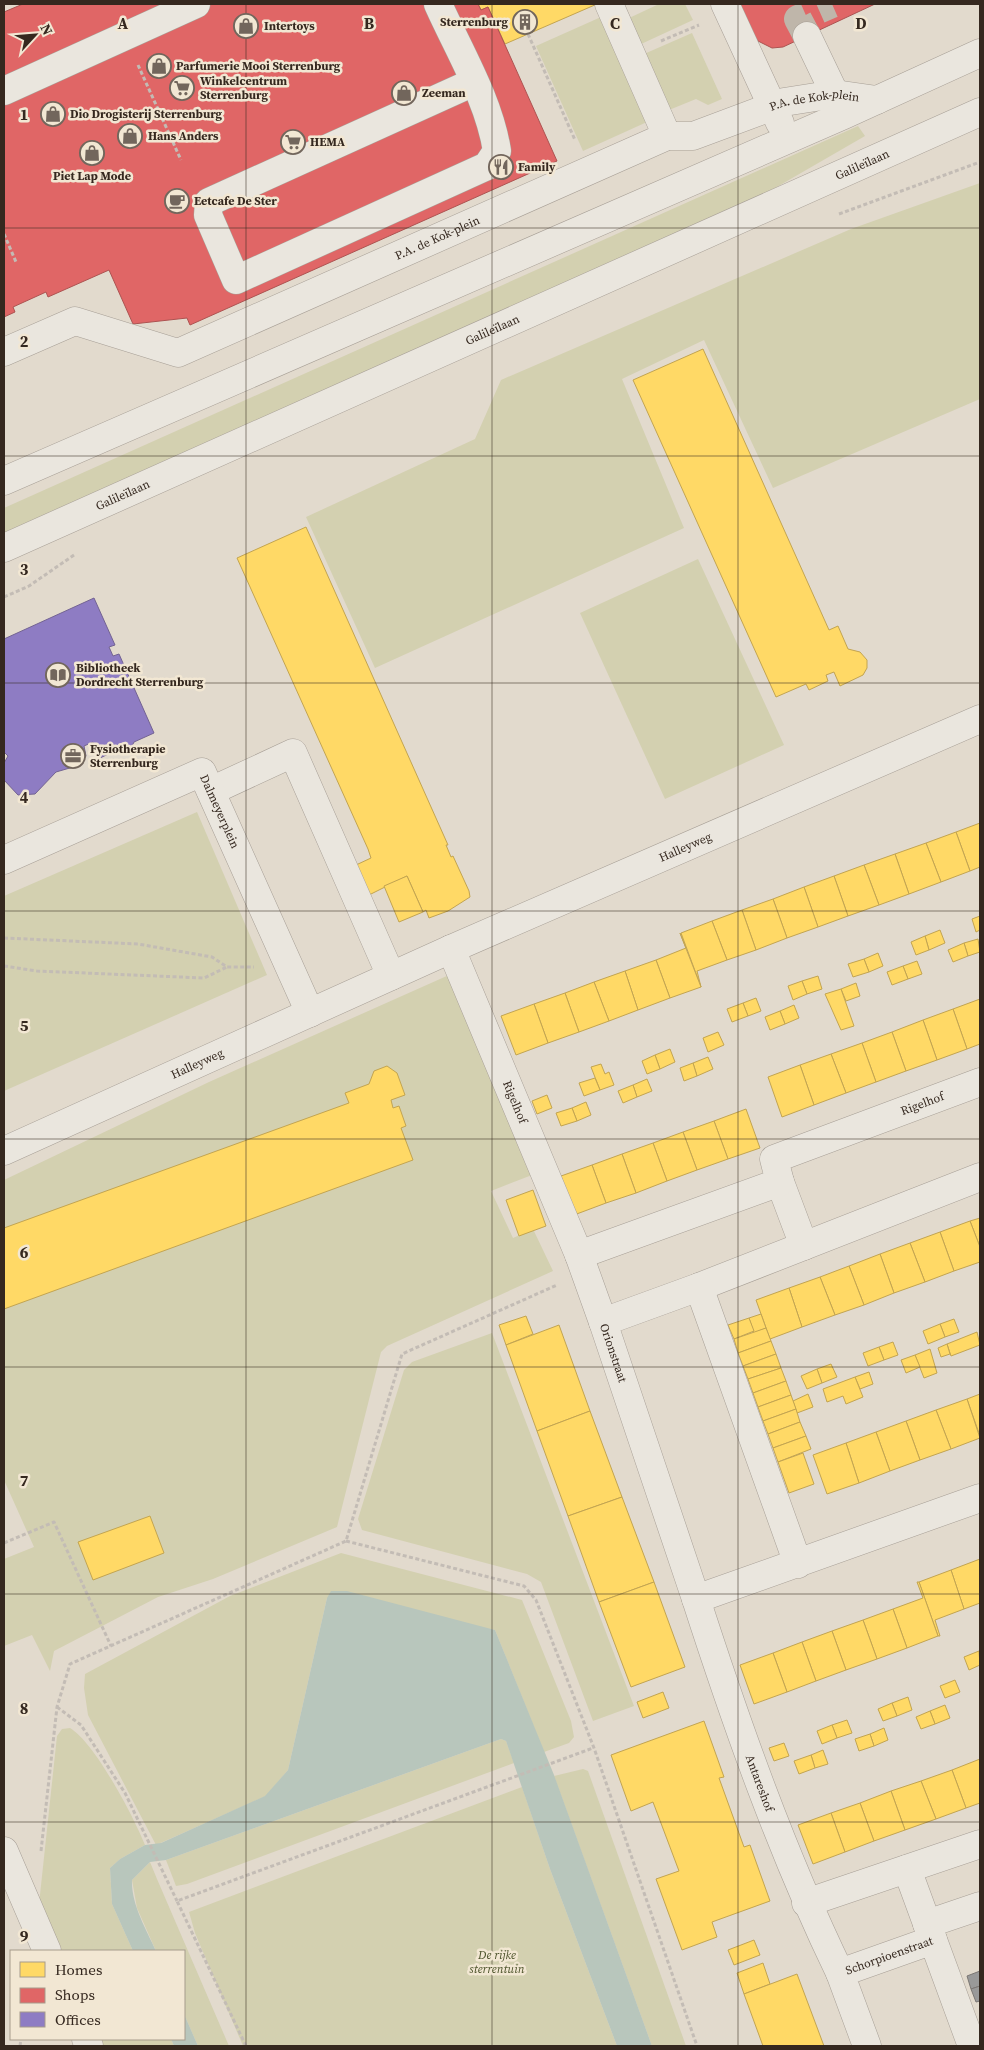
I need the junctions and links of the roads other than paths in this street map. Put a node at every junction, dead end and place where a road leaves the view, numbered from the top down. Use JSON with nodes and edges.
{"nodes":[{"id":1,"x":196,"y":4,"type":"edge"},
{"id":2,"x":438,"y":4,"type":"edge"},
{"id":3,"x":608,"y":4,"type":"edge"},
{"id":4,"x":727,"y":8,"type":"edge"},
{"id":5,"x":807,"y":36,"type":"tunnel mouth"},
{"id":6,"x":980,"y":53,"type":"edge"},
{"id":7,"x":474,"y":82,"type":"junction"},
{"id":8,"x":4,"y":91,"type":"edge"},
{"id":9,"x":840,"y":104,"type":"junction"},
{"id":10,"x":772,"y":105,"type":"junction"},
{"id":11,"x":980,"y":112,"type":"edge"},
{"id":12,"x":667,"y":136,"type":"junction"},
{"id":13,"x":788,"y":138,"type":"junction"},
{"id":14,"x":4,"y":352,"type":"edge"},
{"id":15,"x":4,"y":481,"type":"edge"},
{"id":16,"x":4,"y":548,"type":"edge"},
{"id":17,"x":980,"y":719,"type":"edge"},
{"id":18,"x":211,"y":791,"type":"junction"},
{"id":19,"x":4,"y":860,"type":"edge"},
{"id":20,"x":451,"y":949,"type":"junction"},
{"id":21,"x":391,"y":976,"type":"junction"},
{"id":22,"x":310,"y":1013,"type":"junction"},
{"id":23,"x":980,"y":1082,"type":"edge"},
{"id":24,"x":4,"y":1151,"type":"edge"},
{"id":25,"x":980,"y":1177,"type":"edge"},
{"id":26,"x":780,"y":1182,"type":"junction"},
{"id":27,"x":804,"y":1246,"type":"junction"},
{"id":28,"x":582,"y":1264,"type":"junction"},
{"id":29,"x":699,"y":1287,"type":"junction"},
{"id":30,"x":603,"y":1322,"type":"junction"},
{"id":31,"x":980,"y":1498,"type":"edge"},
{"id":32,"x":798,"y":1564,"type":"junction"},
{"id":33,"x":696,"y":1599,"type":"junction"},
{"id":34,"x":716,"y":1661,"type":"joint"},
{"id":35,"x":980,"y":1844,"type":"edge"},
{"id":36,"x":4,"y":1851,"type":"edge"},
{"id":37,"x":906,"y":1869,"type":"junction"},
{"id":38,"x":806,"y":1903,"type":"junction"},
{"id":39,"x":980,"y":1906,"type":"edge"},
{"id":40,"x":930,"y":1932,"type":"junction"},
{"id":41,"x":48,"y":1950,"type":"edge"},
{"id":42,"x":840,"y":1973,"type":"junction"},
{"id":43,"x":867,"y":2046,"type":"edge"},
{"id":44,"x":972,"y":2046,"type":"edge"}],
"edges":[{"from":1,"to":8,"type":"street"},
{"from":2,"to":7,"type":"street"},
{"from":3,"to":12,"type":"street"},
{"from":4,"to":10,"type":"street"},
{"from":5,"to":9,"type":"street"},
{"from":6,"to":9,"type":"street"},
{"from":7,"to":7,"type":"street"},
{"from":9,"to":10,"type":"street","name":"P.A. de Kok-plein"},
{"from":9,"to":13,"type":"street"},
{"from":10,"to":12,"type":"street","name":"P.A. de Kok-plein"},
{"from":10,"to":13,"type":"street"},
{"from":11,"to":16,"type":"street","name":"Galileïlaan"},
{"from":12,"to":14,"type":"street","name":"P.A. de Kok-plein"},
{"from":13,"to":15,"type":"street"},
{"from":17,"to":20,"type":"street","name":"Halleyweg"},
{"from":18,"to":19,"type":"street","name":"Dalmeyerplein"},
{"from":18,"to":21,"type":"street"},
{"from":18,"to":22,"type":"street","name":"Dalmeyerplein"},
{"from":20,"to":21,"type":"street","name":"Halleyweg"},
{"from":20,"to":28,"type":"street","name":"Rigelhof"},
{"from":21,"to":22,"type":"street","name":"Halleyweg"},
{"from":22,"to":24,"type":"street","name":"Halleyweg"},
{"from":23,"to":26,"type":"street","name":"Rigelhof"},
{"from":25,"to":27,"type":"street"},
{"from":26,"to":27,"type":"street","name":"Rigelhof"},
{"from":26,"to":28,"type":"street"},
{"from":27,"to":29,"type":"street"},
{"from":28,"to":30,"type":"street","name":"Rigelhof"},
{"from":29,"to":30,"type":"street","name":"Orionstraat"},
{"from":29,"to":32,"type":"street"},
{"from":30,"to":33,"type":"street","name":"Orionstraat"},
{"from":31,"to":32,"type":"street"},
{"from":32,"to":33,"type":"street"},
{"from":33,"to":34,"type":"street","name":"Orionstraat"},
{"from":34,"to":38,"type":"street","name":"Antareshof"},
{"from":35,"to":37,"type":"street"},
{"from":36,"to":41,"type":"street"},
{"from":37,"to":38,"type":"street"},
{"from":37,"to":40,"type":"street"},
{"from":38,"to":42,"type":"street","name":"Antareshof"},
{"from":39,"to":40,"type":"street"},
{"from":40,"to":42,"type":"street","name":"Schorpioenstraat"},
{"from":40,"to":44,"type":"street","name":"Schorpioenstraat"},
{"from":42,"to":43,"type":"street","name":"Schorpioenstraat"}]}
